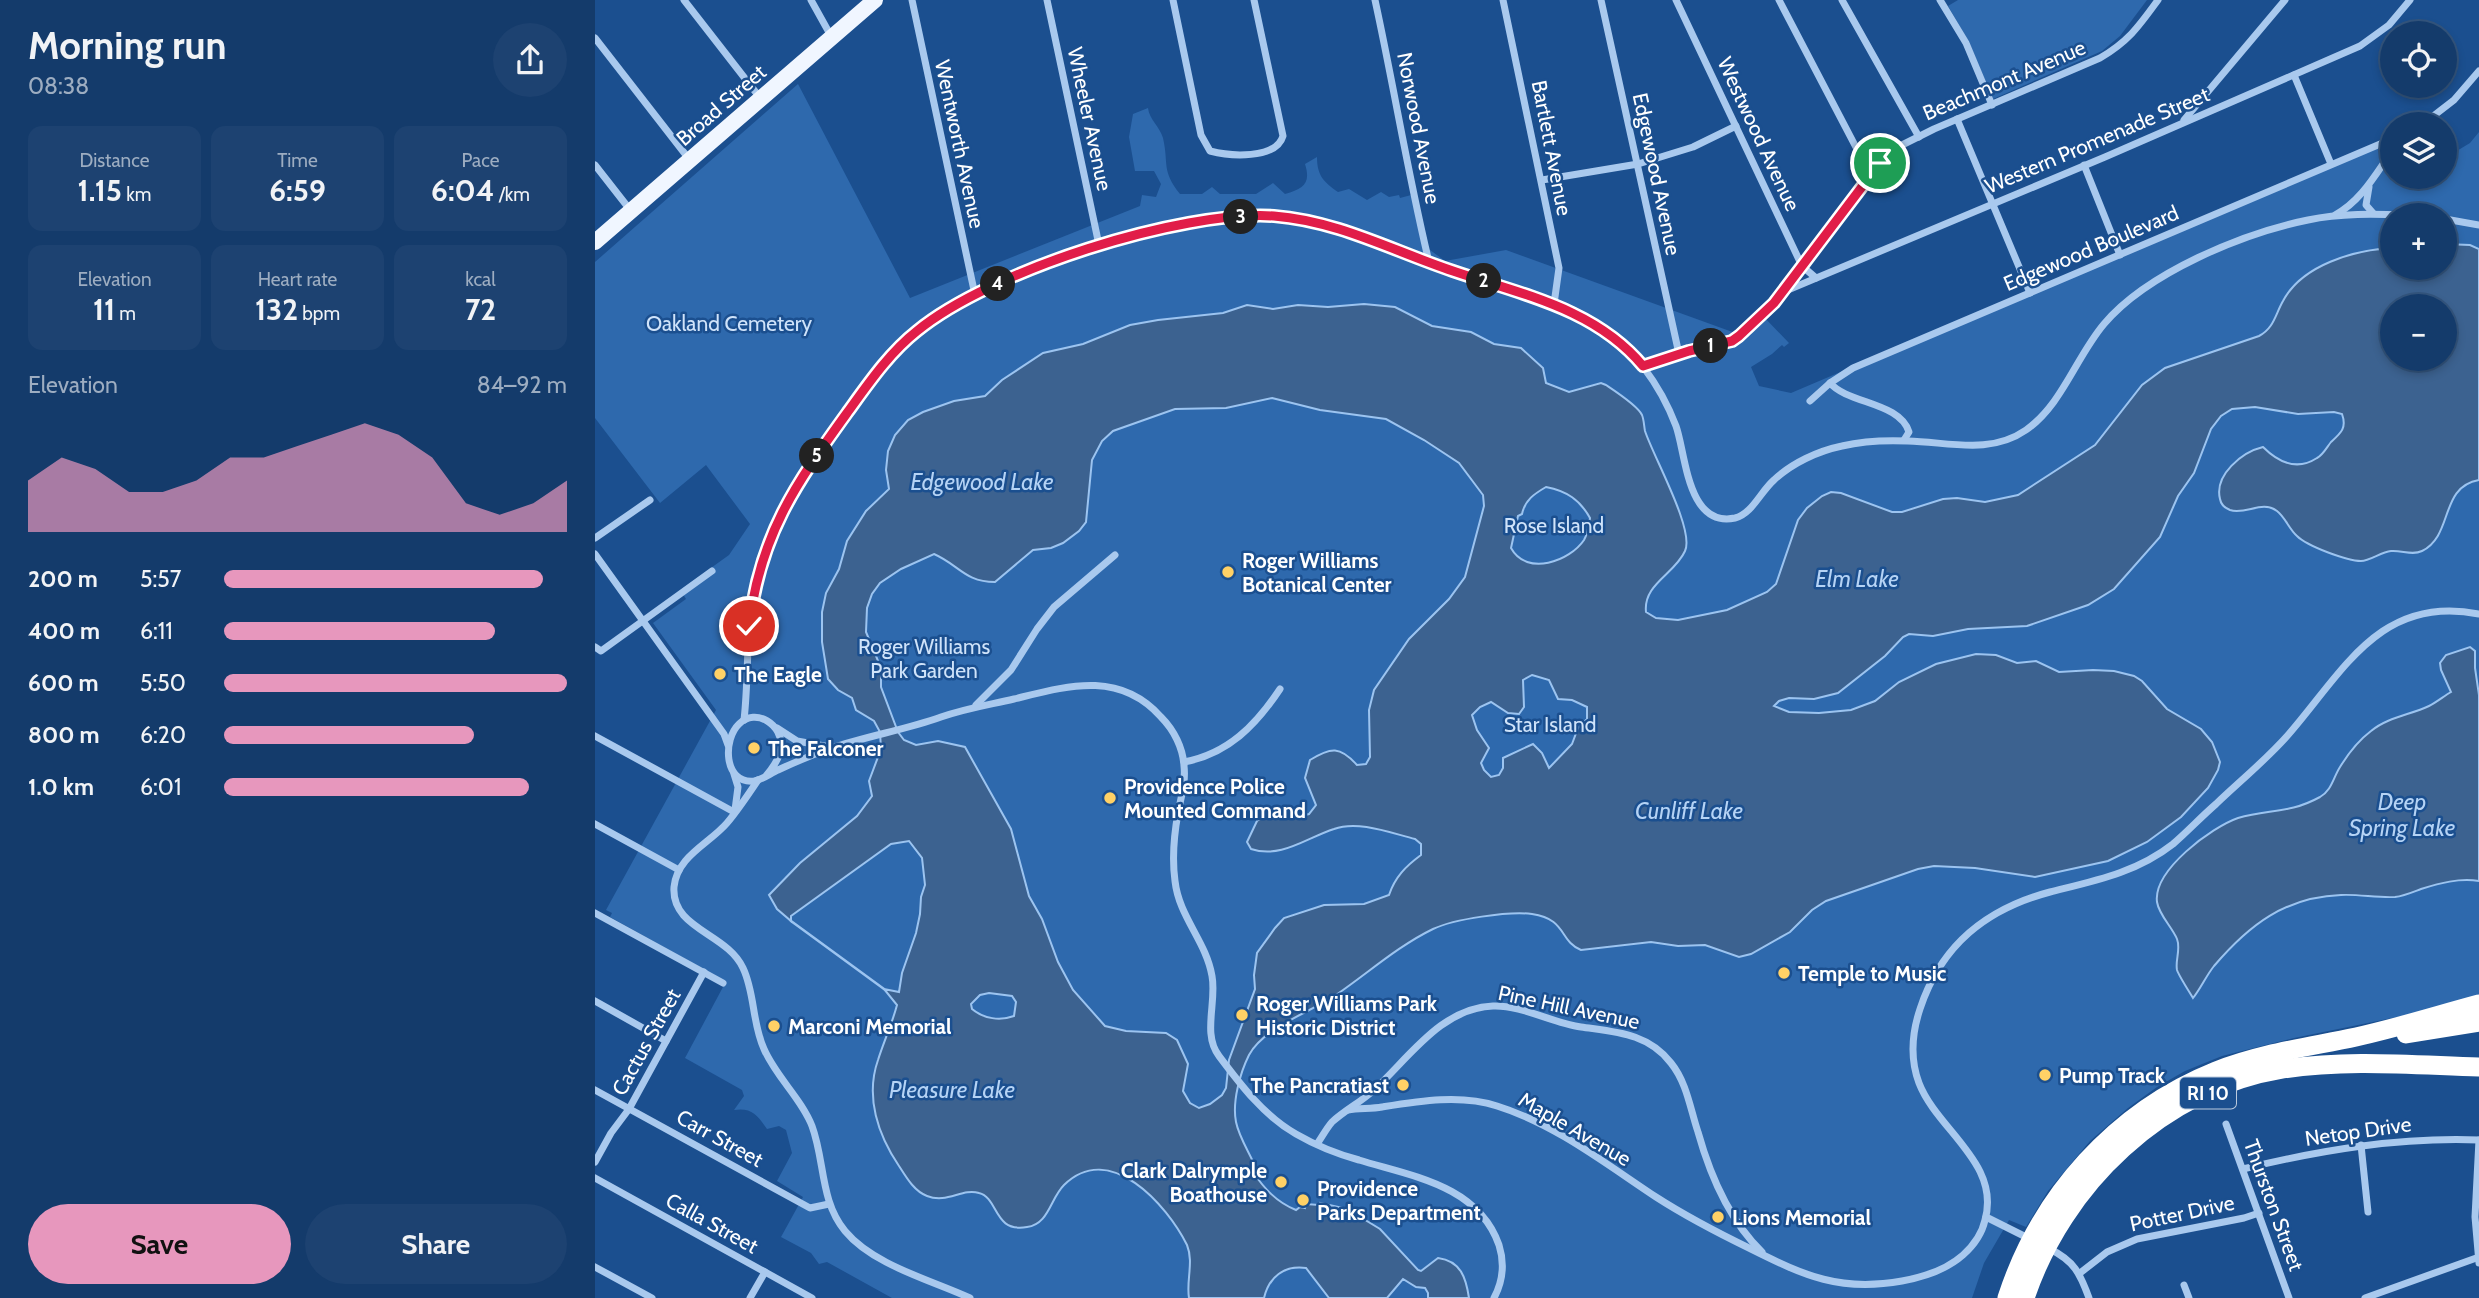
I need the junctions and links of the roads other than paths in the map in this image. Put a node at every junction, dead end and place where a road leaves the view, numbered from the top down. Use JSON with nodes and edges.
{"nodes":[{"id":1,"x":684,"y":0,"type":"edge"},
{"id":2,"x":811,"y":0,"type":"edge"},
{"id":3,"x":874,"y":0,"type":"edge"},
{"id":4,"x":912,"y":0,"type":"edge"},
{"id":5,"x":1047,"y":0,"type":"edge"},
{"id":6,"x":1173,"y":0,"type":"edge"},
{"id":7,"x":1254,"y":0,"type":"edge"},
{"id":8,"x":1375,"y":0,"type":"edge"},
{"id":9,"x":1503,"y":0,"type":"edge"},
{"id":10,"x":1601,"y":0,"type":"edge"},
{"id":11,"x":1676,"y":0,"type":"edge"},
{"id":12,"x":1779,"y":0,"type":"edge"},
{"id":13,"x":1842,"y":0,"type":"edge"},
{"id":14,"x":2158,"y":0,"type":"edge"},
{"id":15,"x":2285,"y":0,"type":"edge"},
{"id":16,"x":2410,"y":0,"type":"edge"},
{"id":17,"x":1945,"y":2,"type":"edge"},
{"id":18,"x":832,"y":37,"type":"junction"},
{"id":19,"x":595,"y":38,"type":"edge"},
{"id":20,"x":2479,"y":71,"type":"edge"},
{"id":21,"x":2294,"y":75,"type":"junction"},
{"id":22,"x":761,"y":99,"type":"junction"},
{"id":23,"x":1992,"y":105,"type":"junction"},
{"id":24,"x":2439,"y":112,"type":"edge"},
{"id":25,"x":1957,"y":119,"type":"junction"},
{"id":26,"x":2182,"y":123,"type":"junction"},
{"id":27,"x":1736,"y":126,"type":"junction"},
{"id":28,"x":1919,"y":136,"type":"junction"},
{"id":29,"x":2380,"y":144,"type":"edge"},
{"id":30,"x":690,"y":160,"type":"junction"},
{"id":31,"x":1638,"y":164,"type":"junction"},
{"id":32,"x":2331,"y":164,"type":"junction"},
{"id":33,"x":595,"y":165,"type":"edge"},
{"id":34,"x":2084,"y":165,"type":"junction"},
{"id":35,"x":2380,"y":169,"type":"edge"},
{"id":36,"x":1871,"y":176,"type":"junction"},
{"id":37,"x":1542,"y":180,"type":"junction"},
{"id":38,"x":2372,"y":181,"type":"junction"},
{"id":39,"x":1994,"y":204,"type":"junction"},
{"id":40,"x":631,"y":211,"type":"junction"},
{"id":41,"x":2374,"y":214,"type":"junction"},
{"id":42,"x":2380,"y":214,"type":"edge"},
{"id":43,"x":2331,"y":216,"type":"junction"},
{"id":44,"x":2457,"y":221,"type":"edge"},
{"id":45,"x":2479,"y":225,"type":"edge"},
{"id":46,"x":595,"y":242,"type":"edge"},
{"id":47,"x":1099,"y":246,"type":"junction"},
{"id":48,"x":2120,"y":255,"type":"junction"},
{"id":49,"x":1429,"y":262,"type":"junction"},
{"id":50,"x":1802,"y":266,"type":"junction"},
{"id":51,"x":1816,"y":278,"type":"junction"},
{"id":52,"x":1783,"y":292,"type":"junction"},
{"id":53,"x":2030,"y":293,"type":"junction"},
{"id":54,"x":975,"y":295,"type":"junction"},
{"id":55,"x":1554,"y":304,"type":"junction"},
{"id":56,"x":1679,"y":354,"type":"junction"},
{"id":57,"x":1643,"y":366,"type":"junction"},
{"id":58,"x":1830,"y":383,"type":"junction"},
{"id":59,"x":1809,"y":401,"type":"dead end"},
{"id":60,"x":1904,"y":440,"type":"junction"},
{"id":61,"x":650,"y":500,"type":"dead end"},
{"id":62,"x":595,"y":538,"type":"edge"},
{"id":63,"x":595,"y":554,"type":"edge"},
{"id":64,"x":1115,"y":555,"type":"dead end"},
{"id":65,"x":712,"y":571,"type":"dead end"},
{"id":66,"x":2479,"y":614,"type":"edge"},
{"id":67,"x":643,"y":619,"type":"junction"},
{"id":68,"x":595,"y":647,"type":"edge"},
{"id":69,"x":1280,"y":689,"type":"dead end"},
{"id":70,"x":976,"y":705,"type":"junction"},
{"id":71,"x":742,"y":722,"type":"junction"},
{"id":72,"x":771,"y":722,"type":"junction"},
{"id":73,"x":718,"y":725,"type":"junction"},
{"id":74,"x":595,"y":736,"type":"edge"},
{"id":75,"x":729,"y":745,"type":"junction"},
{"id":76,"x":835,"y":747,"type":"junction"},
{"id":77,"x":1184,"y":762,"type":"junction"},
{"id":78,"x":732,"y":770,"type":"junction"},
{"id":79,"x":762,"y":778,"type":"junction"},
{"id":80,"x":734,"y":812,"type":"junction"},
{"id":81,"x":595,"y":824,"type":"edge"},
{"id":82,"x":678,"y":870,"type":"junction"},
{"id":83,"x":595,"y":913,"type":"edge"},
{"id":84,"x":703,"y":972,"type":"junction"},
{"id":85,"x":723,"y":983,"type":"dead end"},
{"id":86,"x":595,"y":1002,"type":"edge"},
{"id":87,"x":2479,"y":1004,"type":"edge"},
{"id":88,"x":2479,"y":1022,"type":"edge"},
{"id":89,"x":666,"y":1041,"type":"junction"},
{"id":90,"x":2277,"y":1053,"type":"junction"},
{"id":91,"x":2479,"y":1067,"type":"edge"},
{"id":92,"x":595,"y":1090,"type":"edge"},
{"id":93,"x":629,"y":1109,"type":"junction"},
{"id":94,"x":1348,"y":1110,"type":"junction"},
{"id":95,"x":2226,"y":1124,"type":"dead end"},
{"id":96,"x":2479,"y":1140,"type":"edge"},
{"id":97,"x":1317,"y":1144,"type":"junction"},
{"id":98,"x":2361,"y":1145,"type":"junction"},
{"id":99,"x":595,"y":1162,"type":"edge"},
{"id":100,"x":2243,"y":1169,"type":"junction"},
{"id":101,"x":595,"y":1178,"type":"edge"},
{"id":102,"x":829,"y":1204,"type":"junction"},
{"id":103,"x":2368,"y":1212,"type":"dead end"},
{"id":104,"x":2259,"y":1213,"type":"junction"},
{"id":105,"x":1986,"y":1217,"type":"junction"},
{"id":106,"x":2023,"y":1237,"type":"junction"},
{"id":107,"x":1771,"y":1259,"type":"junction"},
{"id":108,"x":2478,"y":1260,"type":"edge"},
{"id":109,"x":595,"y":1267,"type":"edge"},
{"id":110,"x":765,"y":1272,"type":"junction"},
{"id":111,"x":2080,"y":1273,"type":"junction"},
{"id":112,"x":2184,"y":1285,"type":"dead end"},
{"id":113,"x":2390,"y":1294,"type":"edge"},
{"id":114,"x":652,"y":1298,"type":"edge"},
{"id":115,"x":750,"y":1298,"type":"edge"},
{"id":116,"x":812,"y":1298,"type":"edge"},
{"id":117,"x":970,"y":1298,"type":"edge"},
{"id":118,"x":1494,"y":1298,"type":"edge"},
{"id":119,"x":1998,"y":1298,"type":"edge"},
{"id":120,"x":2007,"y":1298,"type":"edge"},
{"id":121,"x":2025,"y":1298,"type":"edge"},
{"id":122,"x":2089,"y":1298,"type":"edge"},
{"id":123,"x":2189,"y":1298,"type":"edge"},
{"id":124,"x":2290,"y":1298,"type":"edge"},
{"id":125,"x":2365,"y":1298,"type":"edge"}],
"edges":[{"from":1,"to":22,"type":"street"},
{"from":2,"to":18,"type":"street"},
{"from":3,"to":18,"type":"main road","name":"Broad Street"},
{"from":4,"to":54,"type":"street","name":"Wentworth Avenue"},
{"from":5,"to":47,"type":"street","name":"Wheeler Avenue"},
{"from":6,"to":7,"type":"street"},
{"from":8,"to":49,"type":"street","name":"Norwood Avenue"},
{"from":9,"to":37,"type":"street","name":"Bartlett Avenue"},
{"from":10,"to":31,"type":"street","name":"Edgewood Avenue"},
{"from":11,"to":27,"type":"street","name":"Westwood Avenue"},
{"from":12,"to":36,"type":"street"},
{"from":13,"to":28,"type":"street"},
{"from":14,"to":23,"type":"street","name":"Beachmont Avenue"},
{"from":15,"to":26,"type":"street"},
{"from":16,"to":21,"type":"street","name":"Western Promenade Street"},
{"from":17,"to":23,"type":"street"},
{"from":18,"to":22,"type":"main road","name":"Broad Street"},
{"from":19,"to":30,"type":"street"},
{"from":20,"to":24,"type":"street"},
{"from":21,"to":26,"type":"street","name":"Western Promenade Street"},
{"from":21,"to":32,"type":"street"},
{"from":22,"to":30,"type":"main road","name":"Broad Street"},
{"from":23,"to":25,"type":"street","name":"Beachmont Avenue"},
{"from":25,"to":28,"type":"street","name":"Beachmont Avenue"},
{"from":25,"to":39,"type":"street"},
{"from":26,"to":34,"type":"street","name":"Western Promenade Street"},
{"from":27,"to":31,"type":"street"},
{"from":27,"to":50,"type":"street","name":"Westwood Avenue"},
{"from":28,"to":36,"type":"street","name":"Beachmont Avenue"},
{"from":29,"to":32,"type":"street","name":"Edgewood Boulevard"},
{"from":30,"to":40,"type":"main road","name":"Broad Street"},
{"from":31,"to":37,"type":"street"},
{"from":31,"to":56,"type":"street","name":"Edgewood Avenue"},
{"from":32,"to":48,"type":"street","name":"Edgewood Boulevard"},
{"from":33,"to":40,"type":"street"},
{"from":34,"to":39,"type":"street","name":"Western Promenade Street"},
{"from":34,"to":48,"type":"street"},
{"from":35,"to":38,"type":"street"},
{"from":36,"to":50,"type":"street","name":"Beachmont Avenue"},
{"from":37,"to":55,"type":"street","name":"Bartlett Avenue"},
{"from":38,"to":41,"type":"street"},
{"from":38,"to":43,"type":"street"},
{"from":39,"to":51,"type":"street","name":"Western Promenade Street"},
{"from":39,"to":53,"type":"street"},
{"from":40,"to":46,"type":"main road","name":"Broad Street"},
{"from":41,"to":42,"type":"street"},
{"from":41,"to":43,"type":"street"},
{"from":43,"to":60,"type":"street"},
{"from":44,"to":45,"type":"street"},
{"from":47,"to":49,"type":"street"},
{"from":47,"to":54,"type":"street"},
{"from":48,"to":53,"type":"street","name":"Edgewood Boulevard"},
{"from":49,"to":55,"type":"street"},
{"from":50,"to":51,"type":"street","name":"Westwood Avenue"},
{"from":50,"to":52,"type":"street","name":"Beachmont Avenue"},
{"from":51,"to":52,"type":"street","name":"Western Promenade Street"},
{"from":52,"to":56,"type":"street","name":"Beachmont Avenue"},
{"from":53,"to":58,"type":"street","name":"Edgewood Boulevard"},
{"from":54,"to":71,"type":"street"},
{"from":55,"to":57,"type":"street"},
{"from":56,"to":57,"type":"street","name":"Beachmont Avenue"},
{"from":57,"to":60,"type":"street"},
{"from":58,"to":59,"type":"street","name":"Edgewood Boulevard"},
{"from":58,"to":60,"type":"street"},
{"from":61,"to":62,"type":"street"},
{"from":63,"to":67,"type":"street"},
{"from":64,"to":70,"type":"street"},
{"from":65,"to":67,"type":"street"},
{"from":66,"to":105,"type":"street"},
{"from":67,"to":68,"type":"street"},
{"from":67,"to":73,"type":"street"},
{"from":69,"to":77,"type":"street"},
{"from":70,"to":76,"type":"street"},
{"from":70,"to":77,"type":"street"},
{"from":71,"to":72,"type":"street"},
{"from":71,"to":73,"type":"street"},
{"from":71,"to":75,"type":"street"},
{"from":72,"to":76,"type":"street"},
{"from":72,"to":79,"type":"street"},
{"from":73,"to":75,"type":"street"},
{"from":74,"to":80,"type":"street"},
{"from":75,"to":78,"type":"street"},
{"from":76,"to":79,"type":"street"},
{"from":77,"to":97,"type":"street"},
{"from":78,"to":79,"type":"street"},
{"from":78,"to":80,"type":"street"},
{"from":79,"to":80,"type":"street"},
{"from":80,"to":82,"type":"street"},
{"from":81,"to":82,"type":"street"},
{"from":82,"to":102,"type":"street"},
{"from":83,"to":84,"type":"street"},
{"from":84,"to":85,"type":"street"},
{"from":84,"to":89,"type":"street","name":"Cactus Street"},
{"from":86,"to":89,"type":"street"},
{"from":87,"to":90,"type":"highway"},
{"from":88,"to":90,"type":"highway","number":"RI 10"},
{"from":89,"to":93,"type":"street","name":"Cactus Street"},
{"from":90,"to":106,"type":"highway","number":"RI 10"},
{"from":91,"to":121,"type":"highway","number":"RI 10"},
{"from":92,"to":93,"type":"street","name":"Carr Street"},
{"from":93,"to":99,"type":"street","name":"Cactus Street"},
{"from":93,"to":102,"type":"street","name":"Carr Street"},
{"from":94,"to":97,"type":"street"},
{"from":94,"to":107,"type":"street","name":"Maple Avenue"},
{"from":94,"to":107,"type":"street","name":"Pine Hill Avenue"},
{"from":95,"to":100,"type":"street","name":"Thurston Street"},
{"from":96,"to":98,"type":"street","name":"Netop Drive"},
{"from":96,"to":108,"type":"street"},
{"from":97,"to":118,"type":"street"},
{"from":98,"to":100,"type":"street","name":"Netop Drive"},
{"from":98,"to":103,"type":"street"},
{"from":100,"to":104,"type":"street","name":"Thurston Street"},
{"from":101,"to":110,"type":"street","name":"Calla Street"},
{"from":102,"to":117,"type":"street"},
{"from":104,"to":111,"type":"street","name":"Potter Drive"},
{"from":104,"to":124,"type":"street","name":"Thurston Street"},
{"from":105,"to":106,"type":"street"},
{"from":105,"to":107,"type":"street","name":"Maple Avenue"},
{"from":106,"to":111,"type":"street"},
{"from":106,"to":119,"type":"highway"},
{"from":106,"to":120,"type":"highway","number":"RI 10"},
{"from":108,"to":113,"type":"street"},
{"from":109,"to":114,"type":"street"},
{"from":110,"to":115,"type":"street"},
{"from":110,"to":116,"type":"street","name":"Calla Street"},
{"from":111,"to":122,"type":"street"},
{"from":112,"to":123,"type":"street"},
{"from":113,"to":125,"type":"street"}]}
